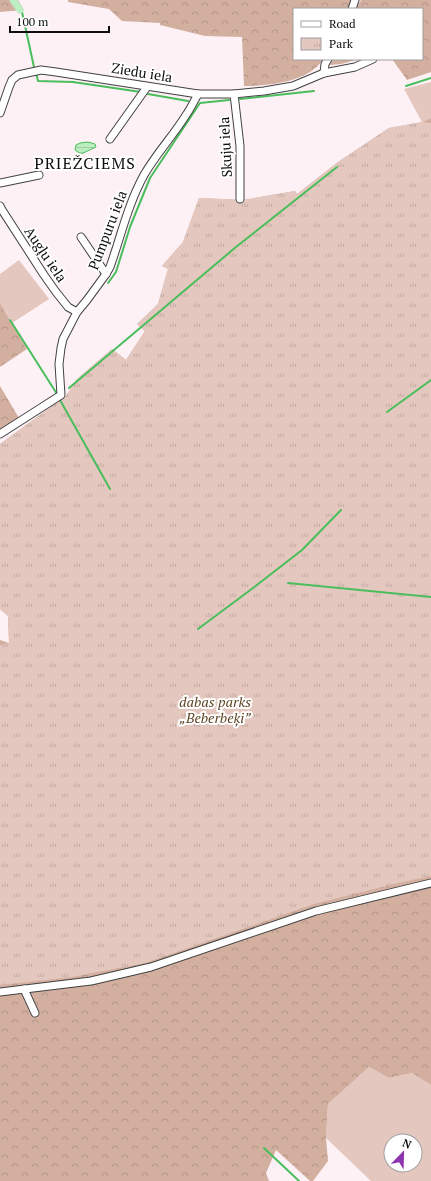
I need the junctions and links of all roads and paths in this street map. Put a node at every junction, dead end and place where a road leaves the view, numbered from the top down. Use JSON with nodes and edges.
{"nodes":[{"id":1,"x":327,"y":60,"type":"edge"},
{"id":2,"x":370,"y":60,"type":"edge"},
{"id":3,"x":324,"y":73,"type":"junction"},
{"id":4,"x":147,"y":86,"type":"junction"},
{"id":5,"x":198,"y":94,"type":"junction"},
{"id":6,"x":234,"y":94,"type":"junction"},
{"id":7,"x":0,"y":113,"type":"edge"},
{"id":8,"x":110,"y":139,"type":"dead end"},
{"id":9,"x":39,"y":175,"type":"dead end"},
{"id":10,"x":0,"y":183,"type":"edge"},
{"id":11,"x":240,"y":199,"type":"dead end"},
{"id":12,"x":0,"y":206,"type":"edge"},
{"id":13,"x":81,"y":237,"type":"dead end"},
{"id":14,"x":106,"y":274,"type":"junction"},
{"id":15,"x":76,"y":312,"type":"junction"},
{"id":16,"x":0,"y":434,"type":"edge"},
{"id":17,"x":431,"y":883,"type":"edge"},
{"id":18,"x":24,"y":989,"type":"junction"},
{"id":19,"x":0,"y":992,"type":"edge"},
{"id":20,"x":35,"y":1013,"type":"dead end"}],
"edges":[{"from":1,"to":3,"type":"street"},
{"from":2,"to":3,"type":"street"},
{"from":3,"to":6,"type":"street","name":"Ziedu iela"},
{"from":4,"to":5,"type":"street","name":"Ziedu iela"},
{"from":4,"to":7,"type":"street","name":"Ziedu iela"},
{"from":4,"to":8,"type":"street"},
{"from":5,"to":6,"type":"street","name":"Ziedu iela"},
{"from":5,"to":14,"type":"street","name":"Pumpuru iela"},
{"from":6,"to":11,"type":"street","name":"Skuju iela"},
{"from":9,"to":10,"type":"street"},
{"from":12,"to":15,"type":"street","name":"Augļu iela"},
{"from":13,"to":14,"type":"street"},
{"from":14,"to":15,"type":"street","name":"Pumpuru iela"},
{"from":15,"to":16,"type":"street","name":"Pumpuru iela"},
{"from":17,"to":18,"type":"street"},
{"from":18,"to":19,"type":"street"},
{"from":18,"to":20,"type":"street"}]}
